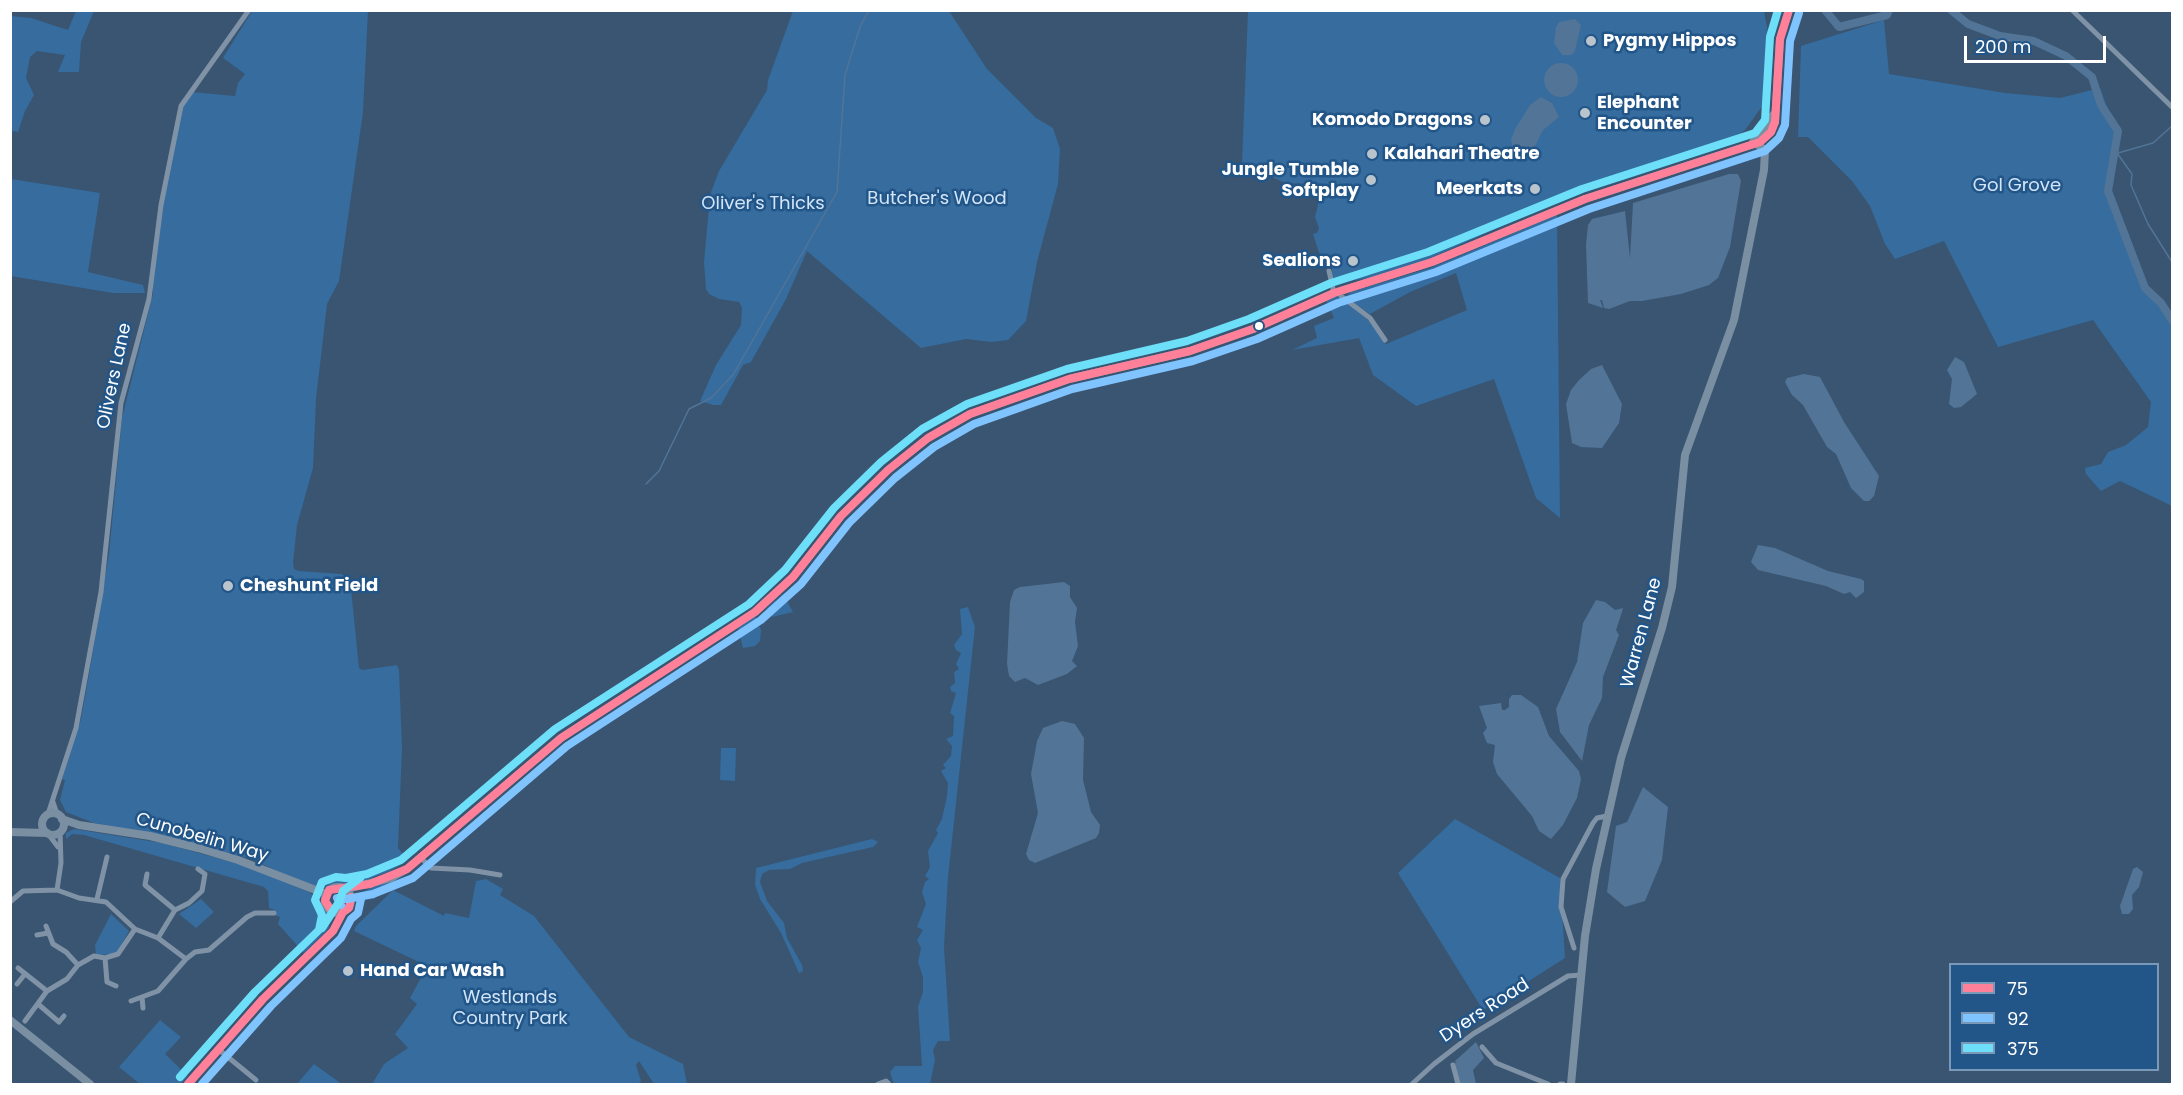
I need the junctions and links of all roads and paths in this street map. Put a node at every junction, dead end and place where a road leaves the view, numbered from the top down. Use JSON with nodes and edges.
{"nodes":[{"id":1,"x":249,"y":10,"type":"edge"},
{"id":2,"x":1789,"y":10,"type":"edge"},
{"id":3,"x":2072,"y":10,"type":"edge"},
{"id":4,"x":2172,"y":107,"type":"edge"},
{"id":5,"x":1774,"y":114,"type":"junction"},
{"id":6,"x":1771,"y":132,"type":"junction"},
{"id":7,"x":1753,"y":142,"type":"junction"},
{"id":8,"x":1765,"y":156,"type":"junction"},
{"id":9,"x":1329,"y":271,"type":"dead end"},
{"id":10,"x":1336,"y":292,"type":"junction"},
{"id":11,"x":1385,"y":340,"type":"dead end"},
{"id":12,"x":1607,"y":816,"type":"junction"},
{"id":13,"x":52,"y":817,"type":"junction"},
{"id":14,"x":79,"y":825,"type":"junction"},
{"id":15,"x":25,"y":831,"type":"junction"},
{"id":16,"x":61,"y":831,"type":"junction"},
{"id":17,"x":10,"y":832,"type":"edge"},
{"id":18,"x":48,"y":834,"type":"junction"},
{"id":19,"x":58,"y":847,"type":"junction"},
{"id":20,"x":421,"y":858,"type":"junction"},
{"id":21,"x":98,"y":861,"type":"dead end"},
{"id":22,"x":198,"y":869,"type":"dead end"},
{"id":23,"x":147,"y":874,"type":"dead end"},
{"id":24,"x":205,"y":874,"type":"junction"},
{"id":25,"x":213,"y":874,"type":"dead end"},
{"id":26,"x":500,"y":875,"type":"dead end"},
{"id":27,"x":370,"y":884,"type":"junction"},
{"id":28,"x":145,"y":885,"type":"junction"},
{"id":29,"x":346,"y":889,"type":"junction"},
{"id":30,"x":57,"y":890,"type":"junction"},
{"id":31,"x":140,"y":890,"type":"dead end"},
{"id":32,"x":351,"y":897,"type":"junction"},
{"id":33,"x":326,"y":898,"type":"junction"},
{"id":34,"x":97,"y":900,"type":"junction"},
{"id":35,"x":10,"y":902,"type":"edge"},
{"id":36,"x":266,"y":903,"type":"dead end"},
{"id":37,"x":175,"y":910,"type":"junction"},
{"id":38,"x":266,"y":911,"type":"junction"},
{"id":39,"x":332,"y":911,"type":"junction"},
{"id":40,"x":343,"y":912,"type":"junction"},
{"id":41,"x":274,"y":913,"type":"dead end"},
{"id":42,"x":46,"y":926,"type":"dead end"},
{"id":43,"x":135,"y":929,"type":"junction"},
{"id":44,"x":48,"y":933,"type":"junction"},
{"id":45,"x":37,"y":935,"type":"dead end"},
{"id":46,"x":328,"y":936,"type":"junction"},
{"id":47,"x":158,"y":938,"type":"junction"},
{"id":48,"x":1574,"y":948,"type":"dead end"},
{"id":49,"x":105,"y":958,"type":"junction"},
{"id":50,"x":186,"y":959,"type":"junction"},
{"id":51,"x":78,"y":965,"type":"junction"},
{"id":52,"x":18,"y":968,"type":"dead end"},
{"id":53,"x":25,"y":974,"type":"junction"},
{"id":54,"x":1581,"y":975,"type":"junction"},
{"id":55,"x":17,"y":984,"type":"dead end"},
{"id":56,"x":116,"y":986,"type":"dead end"},
{"id":57,"x":46,"y":991,"type":"junction"},
{"id":58,"x":142,"y":997,"type":"junction"},
{"id":59,"x":131,"y":1001,"type":"dead end"},
{"id":60,"x":38,"y":1004,"type":"junction"},
{"id":61,"x":143,"y":1008,"type":"dead end"},
{"id":62,"x":10,"y":1020,"type":"edge"},
{"id":63,"x":25,"y":1021,"type":"dead end"},
{"id":64,"x":59,"y":1021,"type":"dead end"},
{"id":65,"x":1482,"y":1047,"type":"dead end"},
{"id":66,"x":218,"y":1049,"type":"junction"},
{"id":67,"x":1453,"y":1065,"type":"dead end"},
{"id":68,"x":1527,"y":1076,"type":"junction"},
{"id":69,"x":256,"y":1080,"type":"dead end"},
{"id":70,"x":90,"y":1084,"type":"edge"},
{"id":71,"x":188,"y":1084,"type":"edge"},
{"id":72,"x":878,"y":1084,"type":"edge"},
{"id":73,"x":889,"y":1084,"type":"edge"},
{"id":74,"x":1412,"y":1084,"type":"edge"},
{"id":75,"x":1458,"y":1084,"type":"edge"},
{"id":76,"x":1524,"y":1084,"type":"edge"},
{"id":77,"x":1548,"y":1084,"type":"edge"},
{"id":78,"x":1571,"y":1084,"type":"edge"}],
"edges":[{"from":1,"to":13,"type":"street","name":"Olivers Lane"},
{"from":2,"to":5,"type":"main road","name":"Warren Lane"},
{"from":3,"to":4,"type":"street"},
{"from":5,"to":6,"type":"main road","name":"Warren Lane"},
{"from":5,"to":7,"type":"main road"},
{"from":6,"to":7,"type":"main road"},
{"from":6,"to":8,"type":"main road","name":"Warren Lane"},
{"from":7,"to":8,"type":"main road"},
{"from":7,"to":10,"type":"main road"},
{"from":8,"to":12,"type":"main road","name":"Warren Lane"},
{"from":9,"to":10,"type":"street"},
{"from":10,"to":11,"type":"street"},
{"from":10,"to":20,"type":"main road"},
{"from":12,"to":48,"type":"street"},
{"from":12,"to":54,"type":"main road","name":"Warren Lane"},
{"from":13,"to":14,"type":"main road","name":"Cunobelin Way"},
{"from":13,"to":15,"type":"main road"},
{"from":13,"to":16,"type":"main road"},
{"from":13,"to":18,"type":"main road"},
{"from":14,"to":16,"type":"main road","name":"Cunobelin Way"},
{"from":14,"to":33,"type":"main road","name":"Cunobelin Way"},
{"from":15,"to":17,"type":"main road"},
{"from":15,"to":18,"type":"main road"},
{"from":16,"to":18,"type":"main road","name":"Cunobelin Way"},
{"from":16,"to":19,"type":"street"},
{"from":18,"to":19,"type":"street"},
{"from":19,"to":30,"type":"street"},
{"from":20,"to":26,"type":"street"},
{"from":20,"to":27,"type":"main road"},
{"from":21,"to":34,"type":"street"},
{"from":22,"to":24,"type":"street"},
{"from":23,"to":28,"type":"street"},
{"from":24,"to":25,"type":"street"},
{"from":24,"to":37,"type":"street"},
{"from":27,"to":29,"type":"main road"},
{"from":27,"to":32,"type":"main road"},
{"from":28,"to":31,"type":"street"},
{"from":28,"to":37,"type":"street"},
{"from":29,"to":32,"type":"main road"},
{"from":29,"to":33,"type":"main road"},
{"from":30,"to":34,"type":"street"},
{"from":30,"to":35,"type":"street"},
{"from":32,"to":40,"type":"main road"},
{"from":33,"to":39,"type":"main road"},
{"from":34,"to":43,"type":"street"},
{"from":36,"to":38,"type":"street"},
{"from":37,"to":47,"type":"street"},
{"from":38,"to":41,"type":"street"},
{"from":38,"to":50,"type":"street"},
{"from":39,"to":40,"type":"main road"},
{"from":39,"to":46,"type":"main road"},
{"from":40,"to":46,"type":"main road"},
{"from":42,"to":44,"type":"street"},
{"from":43,"to":47,"type":"street"},
{"from":43,"to":49,"type":"street"},
{"from":44,"to":45,"type":"street"},
{"from":44,"to":51,"type":"street"},
{"from":46,"to":66,"type":"main road"},
{"from":47,"to":50,"type":"street"},
{"from":49,"to":51,"type":"street"},
{"from":49,"to":56,"type":"street"},
{"from":50,"to":58,"type":"street"},
{"from":51,"to":57,"type":"street"},
{"from":52,"to":53,"type":"street"},
{"from":53,"to":55,"type":"street"},
{"from":53,"to":57,"type":"street"},
{"from":54,"to":74,"type":"street","name":"Dyers Road"},
{"from":54,"to":78,"type":"main road","name":"Warren Lane"},
{"from":57,"to":60,"type":"street"},
{"from":58,"to":59,"type":"street"},
{"from":58,"to":61,"type":"street"},
{"from":60,"to":63,"type":"street"},
{"from":60,"to":64,"type":"street"},
{"from":62,"to":70,"type":"main road"},
{"from":65,"to":68,"type":"street"},
{"from":66,"to":69,"type":"street"},
{"from":66,"to":71,"type":"main road"},
{"from":67,"to":75,"type":"street"},
{"from":68,"to":76,"type":"street"},
{"from":68,"to":77,"type":"street"},
{"from":72,"to":73,"type":"street"}]}
